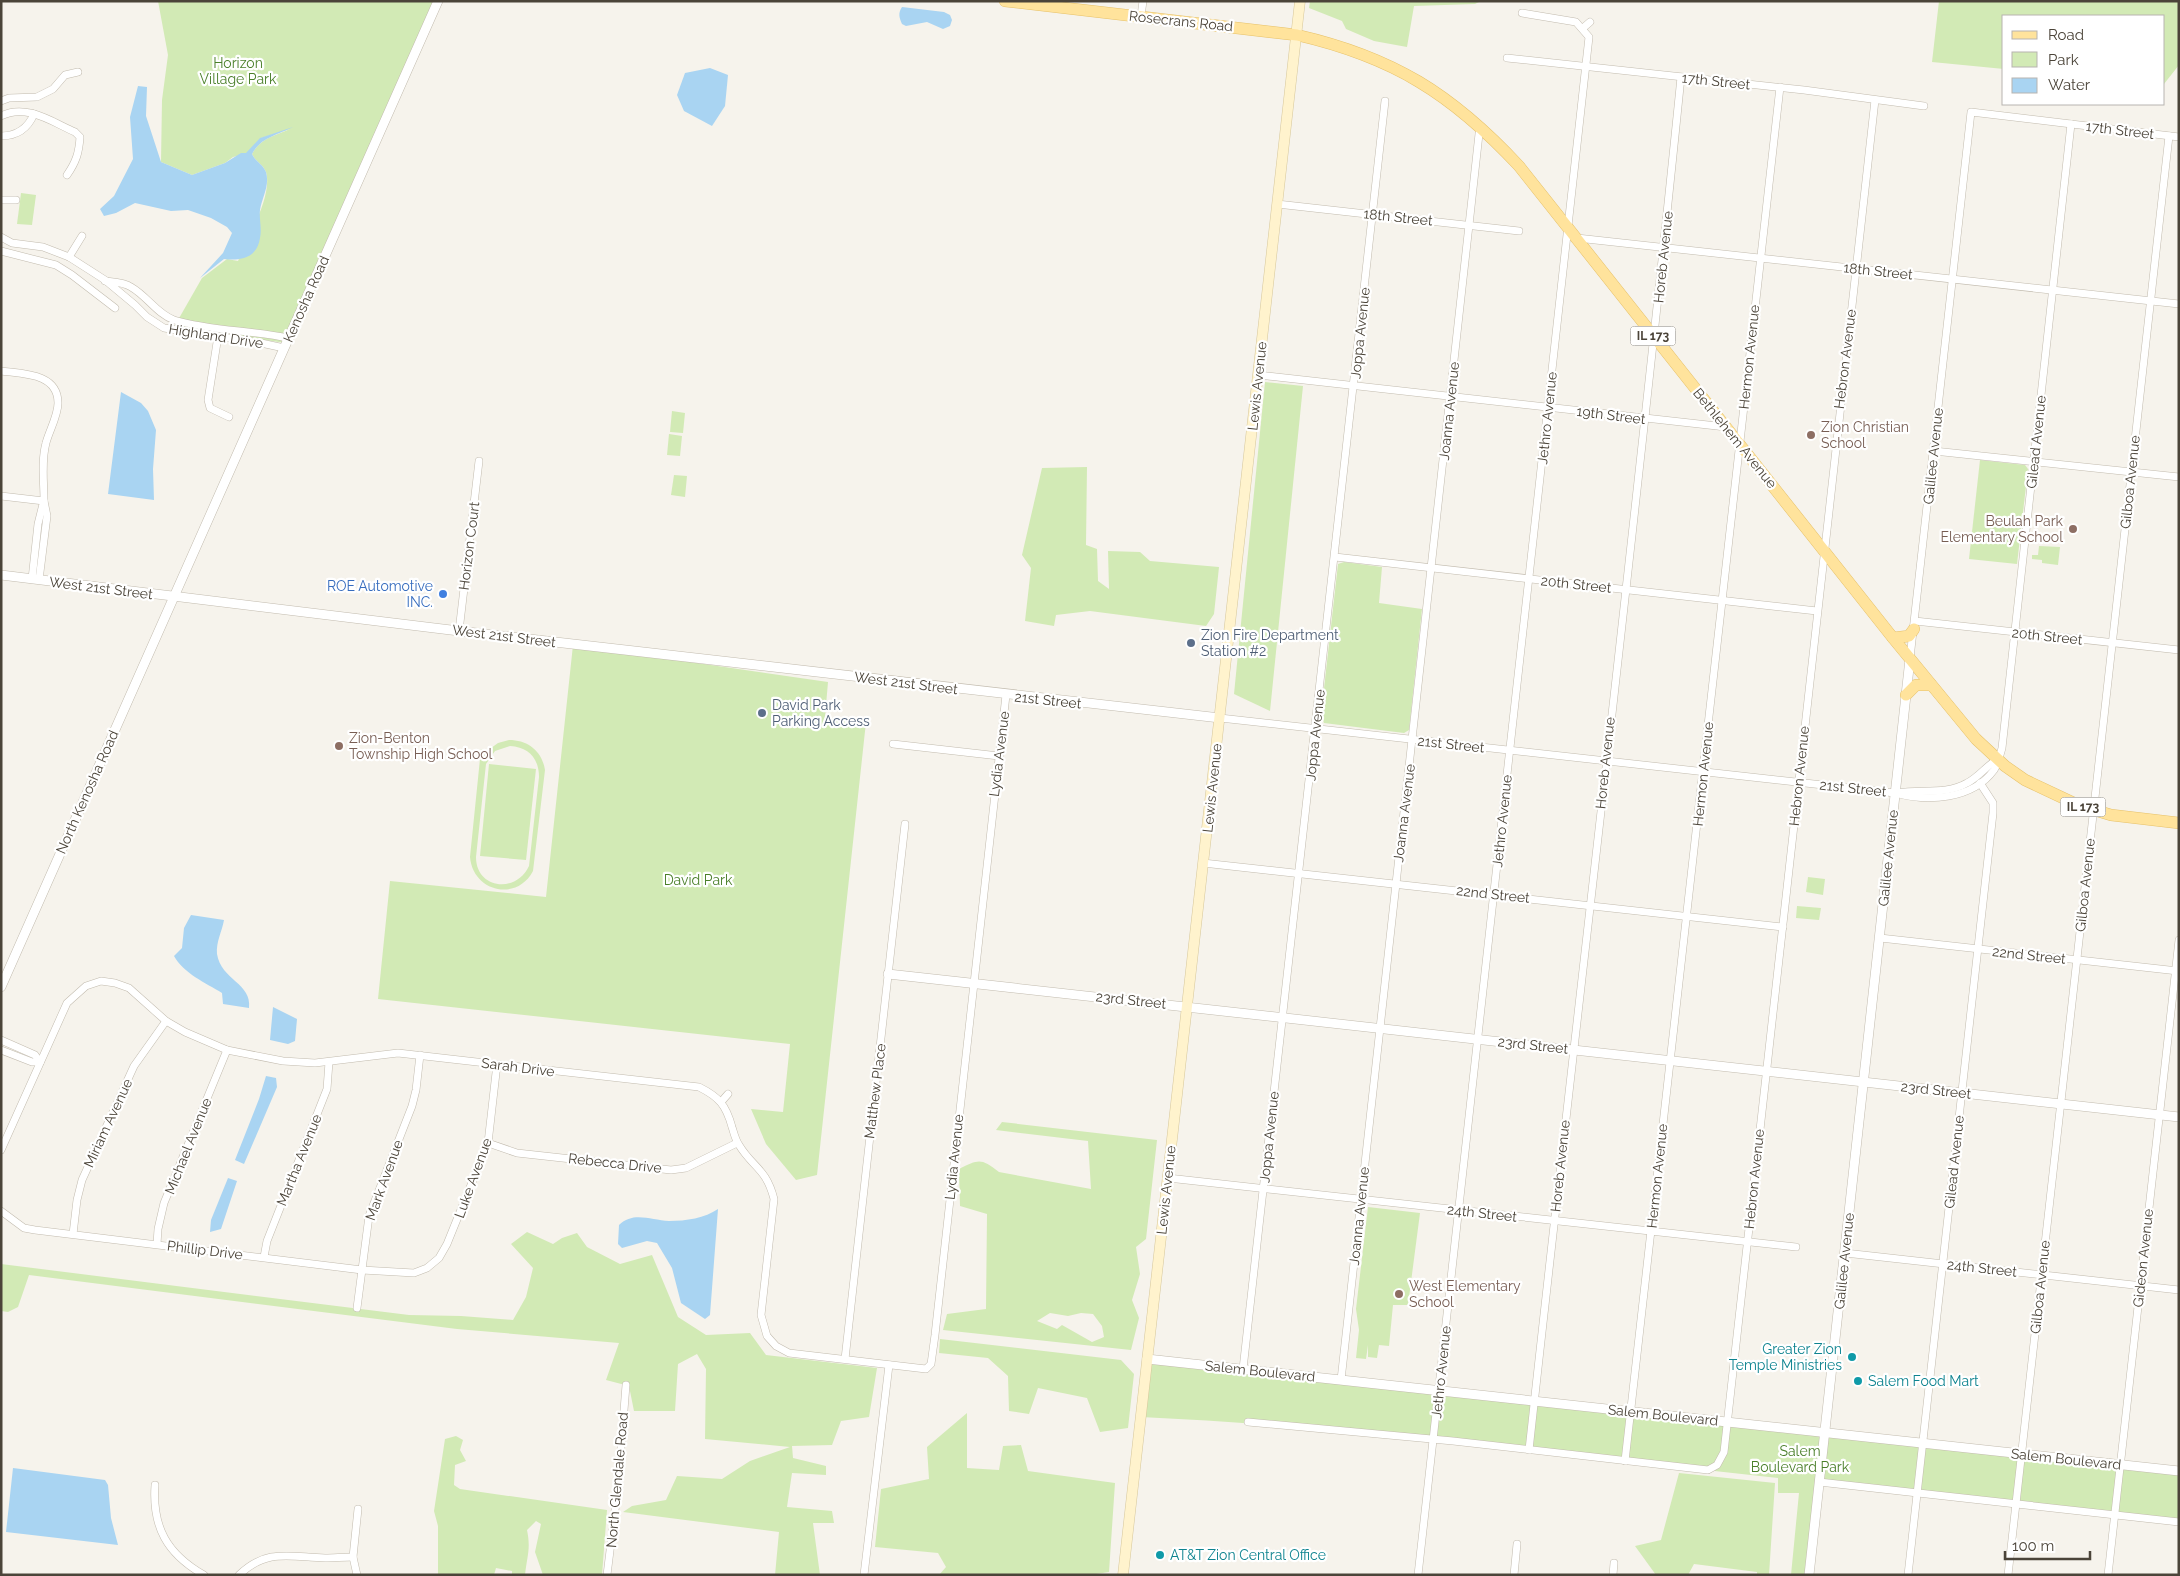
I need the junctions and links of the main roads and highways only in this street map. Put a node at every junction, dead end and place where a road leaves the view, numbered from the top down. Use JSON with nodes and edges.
{"nodes":[{"id":1,"x":1005,"y":1,"type":"edge"},
{"id":2,"x":1300,"y":1,"type":"edge"},
{"id":3,"x":1297,"y":34,"type":"junction"},
{"id":4,"x":1914,"y":625,"type":"road end"},
{"id":5,"x":1893,"y":638,"type":"junction"},
{"id":6,"x":1931,"y":685,"type":"junction"},
{"id":7,"x":1906,"y":695,"type":"road end"},
{"id":8,"x":2179,"y":824,"type":"edge"},
{"id":9,"x":1123,"y":1575,"type":"edge"}],
"edges":[{"from":1,"to":3,"type":"main road","name":"Rosecrans Road","number":"IL 173"},
{"from":2,"to":3,"type":"main road","name":"Lewis Avenue"},
{"from":3,"to":5,"type":"main road","name":"Bethlehem Avenue","number":"IL 173"},
{"from":3,"to":9,"type":"main road","name":"Lewis Avenue"},
{"from":4,"to":5,"type":"main road"},
{"from":5,"to":6,"type":"main road","name":"Bethlehem Avenue","number":"IL 173"},
{"from":6,"to":7,"type":"main road"},
{"from":6,"to":8,"type":"main road","name":"Bethlehem Avenue","number":"IL 173"}]}
